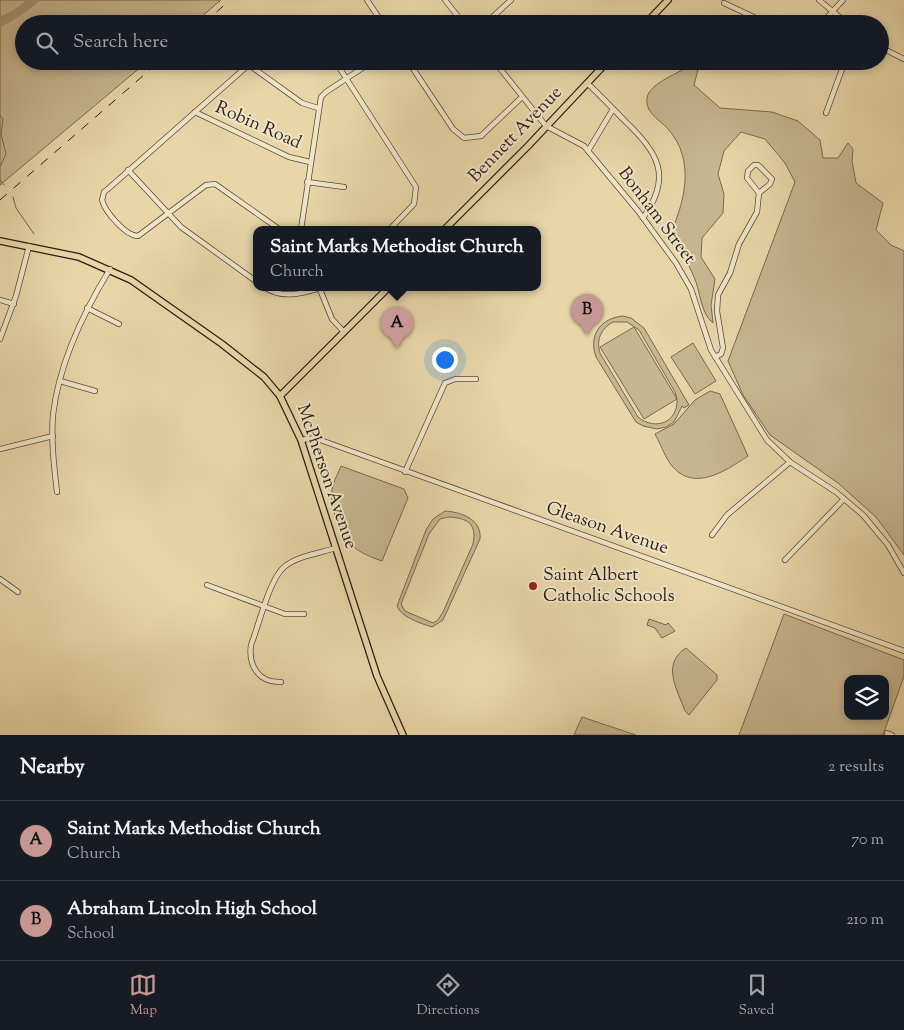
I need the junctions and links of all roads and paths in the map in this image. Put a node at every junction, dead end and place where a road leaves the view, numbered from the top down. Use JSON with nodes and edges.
{"nodes":[{"id":1,"x":367,"y":0,"type":"edge"},
{"id":2,"x":445,"y":0,"type":"edge"},
{"id":3,"x":511,"y":0,"type":"edge"},
{"id":4,"x":668,"y":0,"type":"edge"},
{"id":5,"x":818,"y":0,"type":"edge"},
{"id":6,"x":843,"y":0,"type":"edge"},
{"id":7,"x":724,"y":4,"type":"dead end"},
{"id":8,"x":834,"y":10,"type":"junction"},
{"id":9,"x":377,"y":15,"type":"edge"},
{"id":10,"x":457,"y":15,"type":"edge"},
{"id":11,"x":494,"y":15,"type":"edge"},
{"id":12,"x":654,"y":15,"type":"edge"},
{"id":13,"x":748,"y":15,"type":"edge"},
{"id":14,"x":829,"y":15,"type":"edge"},
{"id":15,"x":839,"y":15,"type":"edge"},
{"id":16,"x":889,"y":52,"type":"edge"},
{"id":17,"x":904,"y":59,"type":"edge"},
{"id":18,"x":243,"y":70,"type":"edge"},
{"id":19,"x":260,"y":70,"type":"edge"},
{"id":20,"x":341,"y":70,"type":"edge"},
{"id":21,"x":359,"y":70,"type":"edge"},
{"id":22,"x":414,"y":70,"type":"edge"},
{"id":23,"x":501,"y":70,"type":"edge"},
{"id":24,"x":599,"y":70,"type":"edge"},
{"id":25,"x":842,"y":70,"type":"edge"},
{"id":26,"x":346,"y":78,"type":"junction"},
{"id":27,"x":587,"y":83,"type":"junction"},
{"id":28,"x":522,"y":97,"type":"junction"},
{"id":29,"x":318,"y":108,"type":"junction"},
{"id":30,"x":613,"y":108,"type":"junction"},
{"id":31,"x":195,"y":112,"type":"junction"},
{"id":32,"x":826,"y":113,"type":"dead end"},
{"id":33,"x":546,"y":126,"type":"junction"},
{"id":34,"x":588,"y":151,"type":"junction"},
{"id":35,"x":310,"y":162,"type":"junction"},
{"id":36,"x":128,"y":170,"type":"junction"},
{"id":37,"x":307,"y":182,"type":"junction"},
{"id":38,"x":344,"y":187,"type":"dead end"},
{"id":39,"x":760,"y":193,"type":"junction"},
{"id":40,"x":169,"y":215,"type":"junction"},
{"id":41,"x":643,"y":218,"type":"junction"},
{"id":42,"x":275,"y":226,"type":"edge"},
{"id":43,"x":300,"y":226,"type":"edge"},
{"id":44,"x":393,"y":226,"type":"edge"},
{"id":45,"x":449,"y":226,"type":"edge"},
{"id":46,"x":0,"y":241,"type":"edge"},
{"id":47,"x":29,"y":246,"type":"junction"},
{"id":48,"x":110,"y":269,"type":"junction"},
{"id":49,"x":253,"y":279,"type":"edge"},
{"id":50,"x":272,"y":291,"type":"edge"},
{"id":51,"x":304,"y":291,"type":"edge"},
{"id":52,"x":322,"y":291,"type":"edge"},
{"id":53,"x":385,"y":291,"type":"edge"},
{"id":54,"x":0,"y":300,"type":"edge"},
{"id":55,"x":14,"y":304,"type":"junction"},
{"id":56,"x":87,"y":308,"type":"junction"},
{"id":57,"x":118,"y":324,"type":"dead end"},
{"id":58,"x":344,"y":332,"type":"junction"},
{"id":59,"x":0,"y":339,"type":"edge"},
{"id":60,"x":715,"y":357,"type":"junction"},
{"id":61,"x":476,"y":379,"type":"dead end"},
{"id":62,"x":60,"y":381,"type":"junction"},
{"id":63,"x":95,"y":391,"type":"dead end"},
{"id":64,"x":280,"y":396,"type":"junction"},
{"id":65,"x":53,"y":436,"type":"junction"},
{"id":66,"x":301,"y":440,"type":"junction"},
{"id":67,"x":0,"y":448,"type":"edge"},
{"id":68,"x":790,"y":462,"type":"junction"},
{"id":69,"x":405,"y":472,"type":"junction"},
{"id":70,"x":57,"y":492,"type":"dead end"},
{"id":71,"x":844,"y":499,"type":"junction"},
{"id":72,"x":712,"y":535,"type":"dead end"},
{"id":73,"x":336,"y":548,"type":"junction"},
{"id":74,"x":785,"y":560,"type":"dead end"},
{"id":75,"x":904,"y":573,"type":"edge"},
{"id":76,"x":0,"y":579,"type":"edge"},
{"id":77,"x":207,"y":585,"type":"dead end"},
{"id":78,"x":18,"y":592,"type":"dead end"},
{"id":79,"x":265,"y":606,"type":"junction"},
{"id":80,"x":304,"y":614,"type":"dead end"},
{"id":81,"x":904,"y":651,"type":"edge"},
{"id":82,"x":280,"y":682,"type":"dead end"},
{"id":83,"x":403,"y":735,"type":"edge"}],
"edges":[{"from":1,"to":9,"type":"street"},
{"from":2,"to":10,"type":"street"},
{"from":3,"to":11,"type":"street"},
{"from":4,"to":12,"type":"main road"},
{"from":5,"to":8,"type":"street"},
{"from":6,"to":8,"type":"street"},
{"from":7,"to":13,"type":"street"},
{"from":8,"to":14,"type":"street"},
{"from":8,"to":15,"type":"street"},
{"from":16,"to":17,"type":"street"},
{"from":18,"to":31,"type":"street"},
{"from":19,"to":29,"type":"street"},
{"from":20,"to":26,"type":"street"},
{"from":21,"to":26,"type":"street"},
{"from":22,"to":28,"type":"street"},
{"from":23,"to":28,"type":"street"},
{"from":24,"to":27,"type":"main road","name":"Bennett Avenue"},
{"from":25,"to":32,"type":"street"},
{"from":26,"to":29,"type":"street"},
{"from":26,"to":44,"type":"street"},
{"from":27,"to":30,"type":"street"},
{"from":27,"to":33,"type":"main road","name":"Bennett Avenue"},
{"from":28,"to":33,"type":"street"},
{"from":29,"to":35,"type":"street"},
{"from":30,"to":34,"type":"street"},
{"from":30,"to":41,"type":"street"},
{"from":31,"to":35,"type":"street","name":"Robin Road"},
{"from":31,"to":36,"type":"street"},
{"from":33,"to":34,"type":"street","name":"Bonham Street"},
{"from":33,"to":45,"type":"main road","name":"Bennett Avenue"},
{"from":34,"to":41,"type":"street","name":"Bonham Street"},
{"from":35,"to":37,"type":"street"},
{"from":36,"to":40,"type":"street"},
{"from":36,"to":40,"type":"street"},
{"from":37,"to":38,"type":"street"},
{"from":37,"to":43,"type":"street"},
{"from":39,"to":39,"type":"street"},
{"from":39,"to":60,"type":"street"},
{"from":40,"to":42,"type":"street"},
{"from":40,"to":49,"type":"street"},
{"from":41,"to":60,"type":"street","name":"Bonham Street"},
{"from":46,"to":47,"type":"main road","name":"McPherson Avenue"},
{"from":47,"to":48,"type":"main road","name":"McPherson Avenue"},
{"from":47,"to":55,"type":"street"},
{"from":48,"to":56,"type":"street"},
{"from":48,"to":64,"type":"main road","name":"McPherson Avenue"},
{"from":50,"to":51,"type":"street"},
{"from":52,"to":58,"type":"street"},
{"from":53,"to":58,"type":"main road"},
{"from":54,"to":55,"type":"street"},
{"from":55,"to":59,"type":"street"},
{"from":56,"to":57,"type":"street"},
{"from":56,"to":62,"type":"street"},
{"from":58,"to":64,"type":"main road"},
{"from":60,"to":68,"type":"street","name":"Bonham Street"},
{"from":61,"to":69,"type":"street"},
{"from":62,"to":63,"type":"street"},
{"from":62,"to":65,"type":"street"},
{"from":64,"to":66,"type":"main road","name":"McPherson Avenue"},
{"from":65,"to":67,"type":"street"},
{"from":65,"to":70,"type":"street"},
{"from":66,"to":69,"type":"street","name":"Gleason Avenue"},
{"from":66,"to":73,"type":"main road","name":"McPherson Avenue"},
{"from":68,"to":71,"type":"street","name":"Bonham Street"},
{"from":68,"to":72,"type":"street"},
{"from":69,"to":81,"type":"street","name":"Gleason Avenue"},
{"from":71,"to":74,"type":"street"},
{"from":71,"to":75,"type":"street","name":"Bonham Street"},
{"from":73,"to":79,"type":"street"},
{"from":73,"to":83,"type":"main road","name":"McPherson Avenue"},
{"from":76,"to":78,"type":"street"},
{"from":77,"to":79,"type":"street"},
{"from":79,"to":80,"type":"street"},
{"from":79,"to":82,"type":"street"}]}
